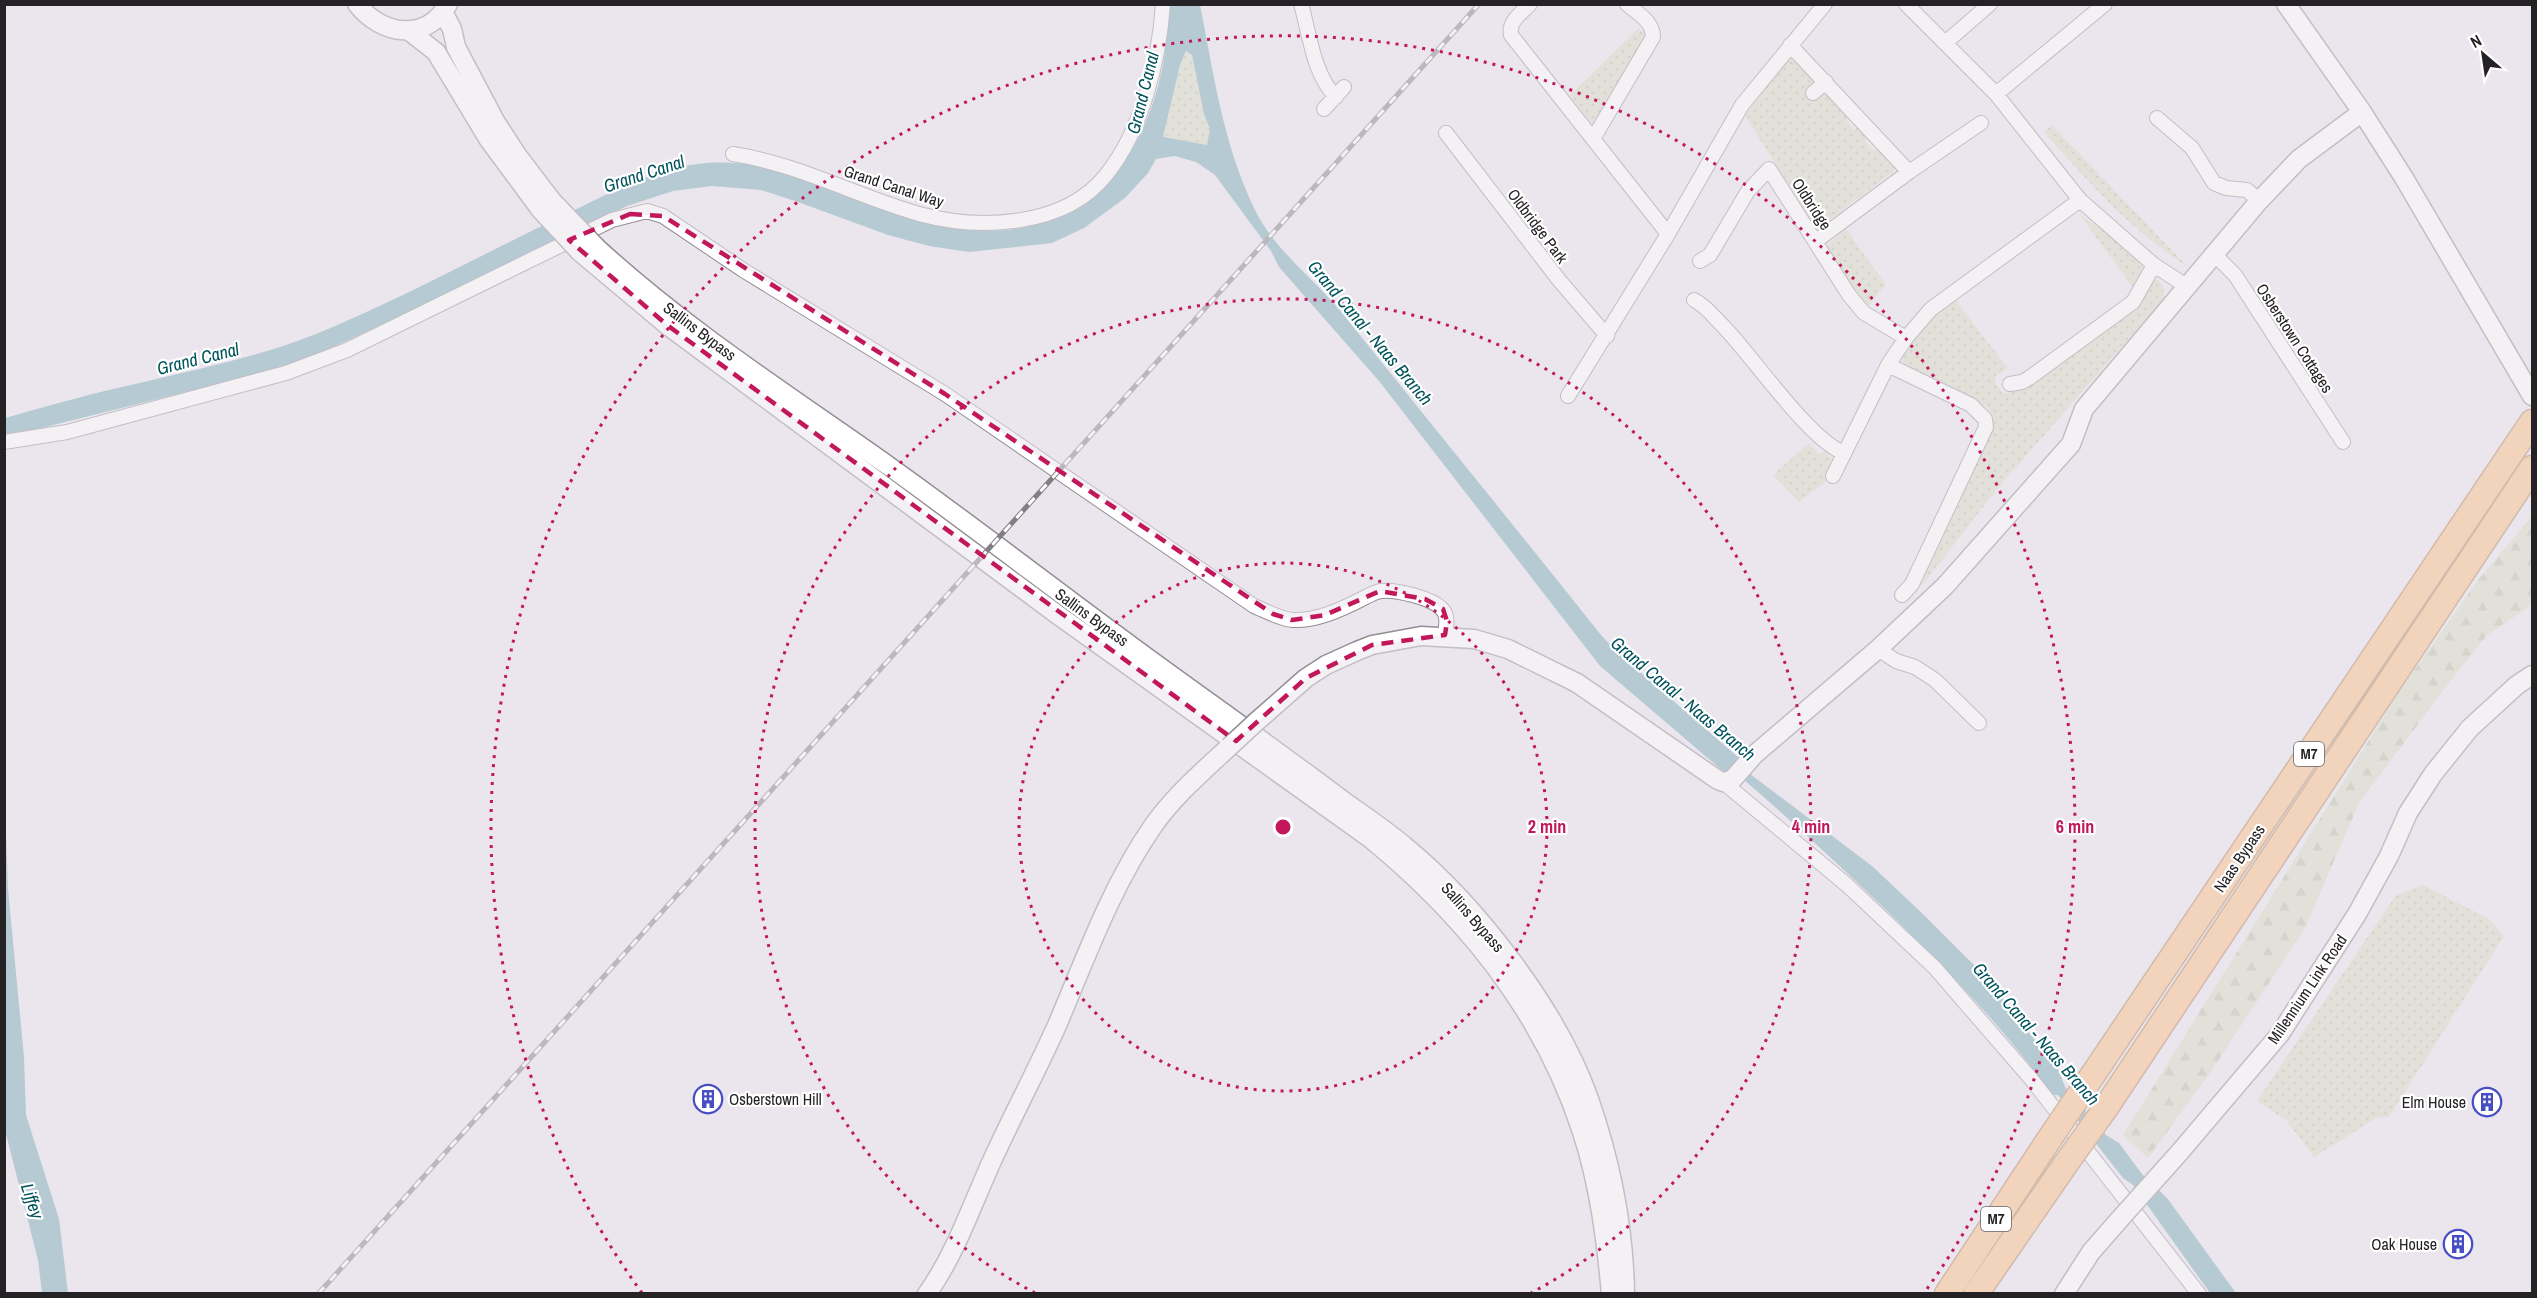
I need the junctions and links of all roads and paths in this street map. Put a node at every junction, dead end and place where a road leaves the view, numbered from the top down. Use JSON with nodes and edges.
{"nodes":[{"id":1,"x":357,"y":4,"type":"edge"},
{"id":2,"x":1163,"y":4,"type":"edge"},
{"id":3,"x":1301,"y":4,"type":"edge"},
{"id":4,"x":1530,"y":4,"type":"edge"},
{"id":5,"x":1627,"y":4,"type":"edge"},
{"id":6,"x":1825,"y":4,"type":"edge"},
{"id":7,"x":1906,"y":4,"type":"edge"},
{"id":8,"x":1990,"y":4,"type":"edge"},
{"id":9,"x":2105,"y":4,"type":"edge"},
{"id":10,"x":2286,"y":4,"type":"edge"},
{"id":11,"x":445,"y":8,"type":"edge"},
{"id":12,"x":409,"y":31,"type":"junction"},
{"id":13,"x":1945,"y":43,"type":"junction"},
{"id":14,"x":1790,"y":45,"type":"junction"},
{"id":15,"x":1826,"y":82,"type":"junction"},
{"id":16,"x":1813,"y":93,"type":"dead end"},
{"id":17,"x":1996,"y":94,"type":"junction"},
{"id":18,"x":1324,"y":109,"type":"dead end"},
{"id":19,"x":2362,"y":112,"type":"junction"},
{"id":20,"x":2157,"y":118,"type":"dead end"},
{"id":21,"x":1981,"y":123,"type":"dead end"},
{"id":22,"x":1446,"y":134,"type":"dead end"},
{"id":23,"x":1593,"y":139,"type":"junction"},
{"id":24,"x":733,"y":154,"type":"dead end"},
{"id":25,"x":1761,"y":156,"type":"dead end"},
{"id":26,"x":1769,"y":169,"type":"junction"},
{"id":27,"x":1909,"y":172,"type":"junction"},
{"id":28,"x":2080,"y":200,"type":"junction"},
{"id":29,"x":2259,"y":201,"type":"junction"},
{"id":30,"x":546,"y":205,"type":"junction"},
{"id":31,"x":1668,"y":234,"type":"junction"},
{"id":32,"x":1816,"y":241,"type":"junction"},
{"id":33,"x":588,"y":250,"type":"junction"},
{"id":34,"x":2215,"y":255,"type":"junction"},
{"id":35,"x":1700,"y":261,"type":"dead end"},
{"id":36,"x":2154,"y":265,"type":"junction"},
{"id":37,"x":2188,"y":287,"type":"junction"},
{"id":38,"x":1694,"y":300,"type":"dead end"},
{"id":39,"x":1607,"y":336,"type":"junction"},
{"id":40,"x":1906,"y":338,"type":"junction"},
{"id":41,"x":1888,"y":365,"type":"junction"},
{"id":42,"x":2010,"y":384,"type":"dead end"},
{"id":43,"x":1568,"y":396,"type":"dead end"},
{"id":44,"x":2532,"y":396,"type":"edge"},
{"id":45,"x":2532,"y":422,"type":"edge"},
{"id":46,"x":4,"y":442,"type":"edge"},
{"id":47,"x":2343,"y":442,"type":"dead end"},
{"id":48,"x":1844,"y":453,"type":"junction"},
{"id":49,"x":2532,"y":468,"type":"edge"},
{"id":50,"x":1833,"y":476,"type":"dead end"},
{"id":51,"x":1902,"y":595,"type":"dead end"},
{"id":52,"x":1445,"y":635,"type":"junction"},
{"id":53,"x":1878,"y":650,"type":"junction"},
{"id":54,"x":2532,"y":675,"type":"edge"},
{"id":55,"x":1979,"y":723,"type":"dead end"},
{"id":56,"x":1727,"y":781,"type":"junction"},
{"id":57,"x":927,"y":1293,"type":"edge"},
{"id":58,"x":1611,"y":1293,"type":"edge"},
{"id":59,"x":1625,"y":1293,"type":"edge"},
{"id":60,"x":1947,"y":1293,"type":"edge"},
{"id":61,"x":1976,"y":1293,"type":"edge"},
{"id":62,"x":2064,"y":1293,"type":"edge"},
{"id":63,"x":2199,"y":1293,"type":"edge"}],
"edges":[{"from":1,"to":12,"type":"main road"},
{"from":2,"to":24,"type":"street","name":"Grand Canal Way"},
{"from":3,"to":18,"type":"street"},
{"from":4,"to":23,"type":"street"},
{"from":5,"to":23,"type":"street"},
{"from":6,"to":14,"type":"street"},
{"from":7,"to":13,"type":"street"},
{"from":8,"to":13,"type":"street"},
{"from":9,"to":17,"type":"street"},
{"from":10,"to":19,"type":"main road"},
{"from":11,"to":12,"type":"main road"},
{"from":11,"to":30,"type":"main road","name":"Sallins Bypass"},
{"from":12,"to":30,"type":"main road","name":"Sallins Bypass"},
{"from":13,"to":17,"type":"street"},
{"from":14,"to":15,"type":"street"},
{"from":14,"to":31,"type":"street"},
{"from":15,"to":16,"type":"street"},
{"from":15,"to":27,"type":"street"},
{"from":17,"to":28,"type":"street"},
{"from":19,"to":29,"type":"main road"},
{"from":19,"to":44,"type":"main road"},
{"from":20,"to":29,"type":"street"},
{"from":21,"to":27,"type":"street"},
{"from":22,"to":39,"type":"street","name":"Oldbridge Park"},
{"from":23,"to":31,"type":"street"},
{"from":25,"to":26,"type":"street","name":"Oldbridge"},
{"from":26,"to":32,"type":"street","name":"Oldbridge"},
{"from":26,"to":35,"type":"street"},
{"from":27,"to":32,"type":"street"},
{"from":28,"to":36,"type":"street"},
{"from":28,"to":40,"type":"street"},
{"from":29,"to":34,"type":"main road"},
{"from":30,"to":33,"type":"main road","name":"Sallins Bypass","bridge":true},
{"from":31,"to":39,"type":"street"},
{"from":32,"to":40,"type":"street","name":"Oldbridge"},
{"from":33,"to":58,"type":"main road","name":"Sallins Bypass"},
{"from":33,"to":59,"type":"main road","name":"Sallins Bypass"},
{"from":34,"to":37,"type":"main road"},
{"from":34,"to":47,"type":"street","name":"Osberstown Cottages"},
{"from":36,"to":37,"type":"street"},
{"from":36,"to":42,"type":"street"},
{"from":37,"to":53,"type":"main road"},
{"from":38,"to":48,"type":"street"},
{"from":39,"to":43,"type":"street"},
{"from":40,"to":41,"type":"street"},
{"from":41,"to":48,"type":"street"},
{"from":41,"to":51,"type":"street"},
{"from":45,"to":60,"type":"highway","name":"Naas Bypass","number":"M7","bridge":true},
{"from":46,"to":52,"type":"street"},
{"from":48,"to":50,"type":"street"},
{"from":49,"to":61,"type":"highway","name":"Naas Bypass","number":"M7","bridge":true},
{"from":52,"to":56,"type":"main road"},
{"from":52,"to":57,"type":"main road","bridge":true},
{"from":53,"to":55,"type":"street"},
{"from":53,"to":56,"type":"main road"},
{"from":54,"to":62,"type":"main road","name":"Millennium Link Road","bridge":true},
{"from":56,"to":63,"type":"street"}]}
